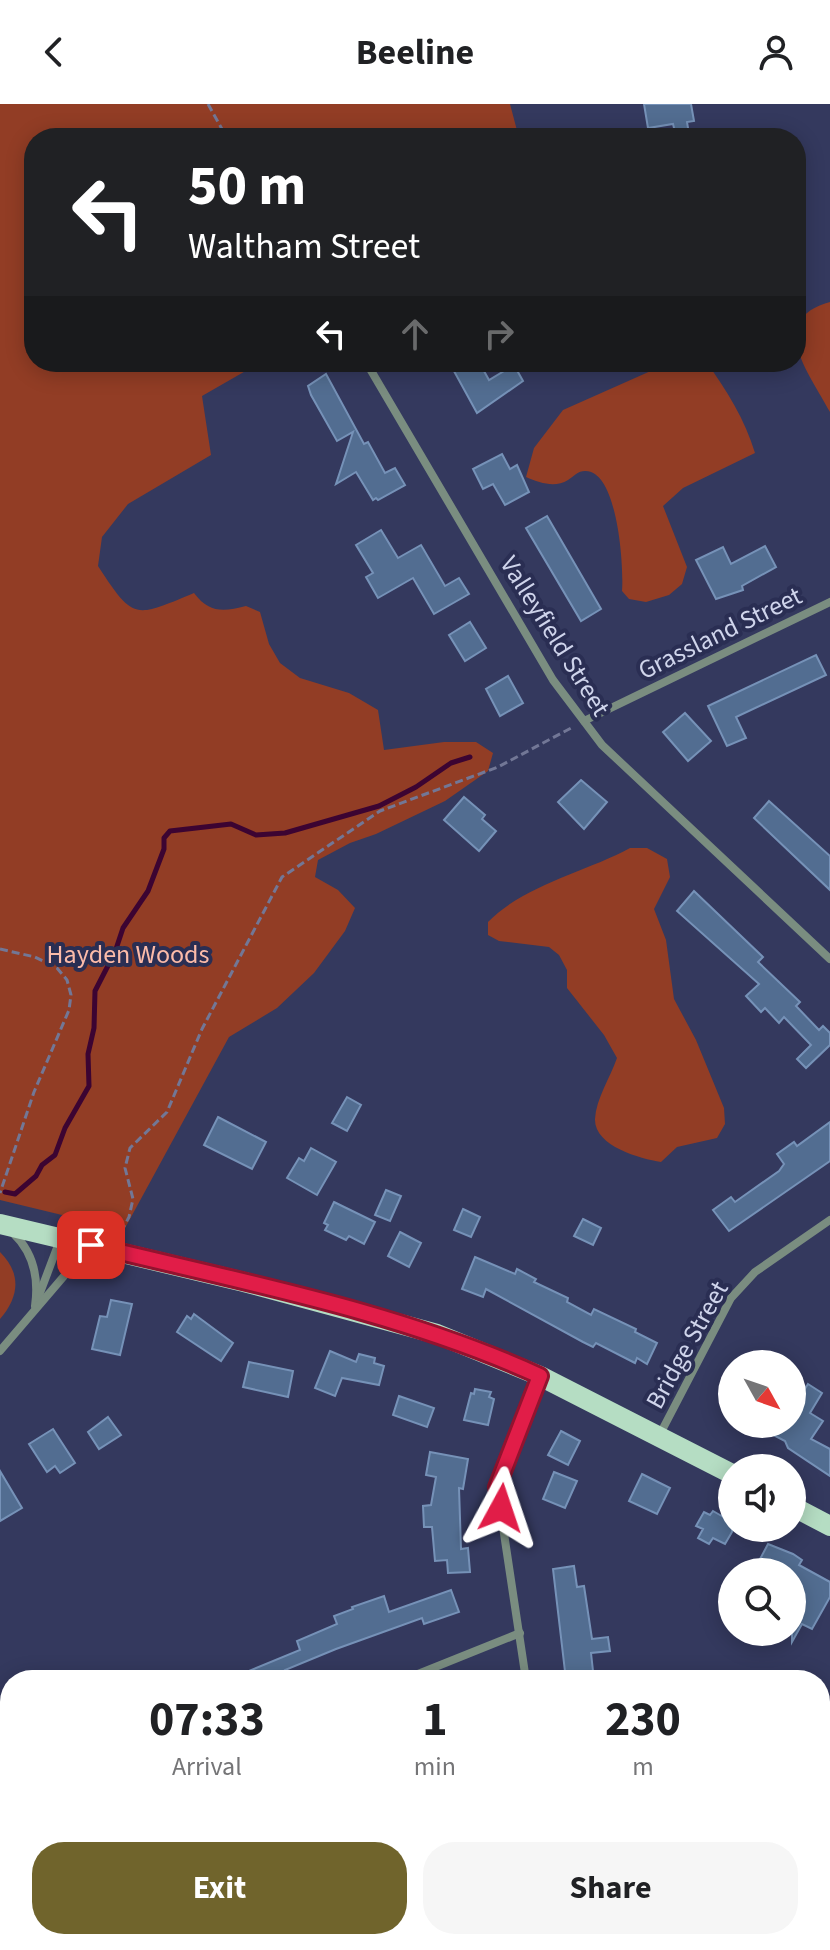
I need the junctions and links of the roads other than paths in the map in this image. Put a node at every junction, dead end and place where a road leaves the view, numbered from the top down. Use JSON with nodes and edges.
{"nodes":[{"id":1,"x":372,"y":372,"type":"edge"},
{"id":2,"x":830,"y":602,"type":"edge"},
{"id":3,"x":584,"y":721,"type":"junction"},
{"id":4,"x":830,"y":959,"type":"edge"},
{"id":5,"x":830,"y":1220,"type":"edge"},
{"id":6,"x":2,"y":1224,"type":"edge"},
{"id":7,"x":61,"y":1238,"type":"junction"},
{"id":8,"x":91,"y":1245,"type":"junction"},
{"id":9,"x":35,"y":1306,"type":"junction"},
{"id":10,"x":26,"y":1320,"type":"junction"},
{"id":11,"x":0,"y":1351,"type":"edge"},
{"id":12,"x":540,"y":1376,"type":"junction"},
{"id":13,"x":659,"y":1436,"type":"junction"},
{"id":14,"x":718,"y":1467,"type":"edge"},
{"id":15,"x":806,"y":1513,"type":"edge"},
{"id":16,"x":830,"y":1526,"type":"edge"},
{"id":17,"x":520,"y":1633,"type":"junction"},
{"id":18,"x":428,"y":1670,"type":"edge"},
{"id":19,"x":525,"y":1670,"type":"edge"}],
"edges":[{"from":1,"to":3,"type":"street","name":"Valleyfield Street"},
{"from":2,"to":3,"type":"street","name":"Grassland Street"},
{"from":3,"to":4,"type":"street","name":"Valleyfield Street"},
{"from":5,"to":13,"type":"street","name":"Bridge Street"},
{"from":6,"to":7,"type":"main road"},
{"from":6,"to":9,"type":"street"},
{"from":7,"to":8,"type":"main road"},
{"from":7,"to":9,"type":"street"},
{"from":8,"to":10,"type":"street"},
{"from":8,"to":12,"type":"main road"},
{"from":9,"to":10,"type":"street"},
{"from":10,"to":11,"type":"street"},
{"from":12,"to":13,"type":"main road"},
{"from":12,"to":17,"type":"street"},
{"from":13,"to":14,"type":"main road"},
{"from":15,"to":16,"type":"main road"},
{"from":17,"to":18,"type":"street"},
{"from":17,"to":19,"type":"street"}]}
